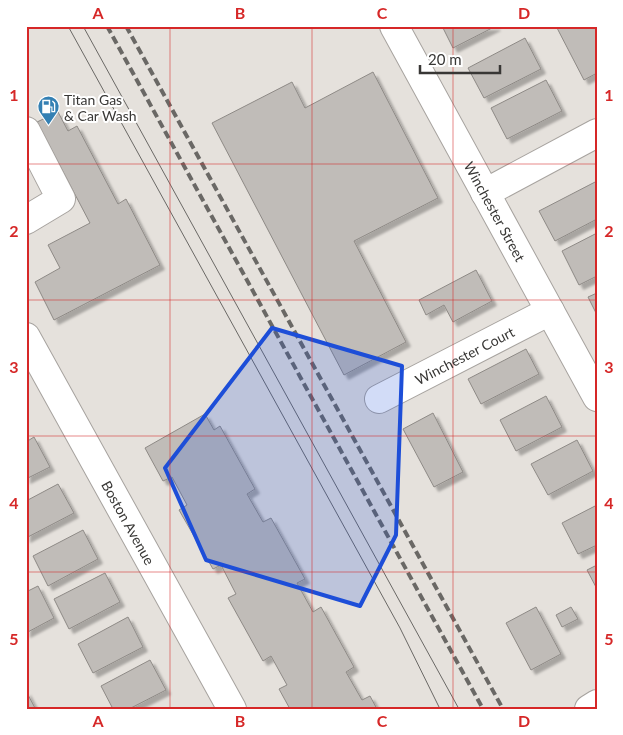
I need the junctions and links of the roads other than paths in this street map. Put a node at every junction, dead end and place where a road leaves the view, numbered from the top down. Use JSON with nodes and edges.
{"nodes":[{"id":1,"x":394,"y":26,"type":"edge"},
{"id":2,"x":26,"y":131,"type":"edge"},
{"id":3,"x":597,"y":134,"type":"edge"},
{"id":4,"x":485,"y":193,"type":"junction"},
{"id":5,"x":26,"y":220,"type":"edge"},
{"id":6,"x":550,"y":311,"type":"junction"},
{"id":7,"x":26,"y":337,"type":"edge"},
{"id":8,"x":597,"y":397,"type":"edge"},
{"id":9,"x":379,"y":400,"type":"dead end"},
{"id":10,"x":597,"y":704,"type":"edge"},
{"id":11,"x":232,"y":709,"type":"edge"},
{"id":12,"x":589,"y":709,"type":"edge"}],
"edges":[{"from":1,"to":4,"type":"street","name":"Winchester Street"},
{"from":2,"to":5,"type":"street"},
{"from":3,"to":4,"type":"street"},
{"from":4,"to":6,"type":"street","name":"Winchester Street"},
{"from":6,"to":8,"type":"street","name":"Winchester Street"},
{"from":6,"to":9,"type":"street","name":"Winchester Court"},
{"from":7,"to":11,"type":"street","name":"Boston Avenue"},
{"from":10,"to":12,"type":"street"}]}
